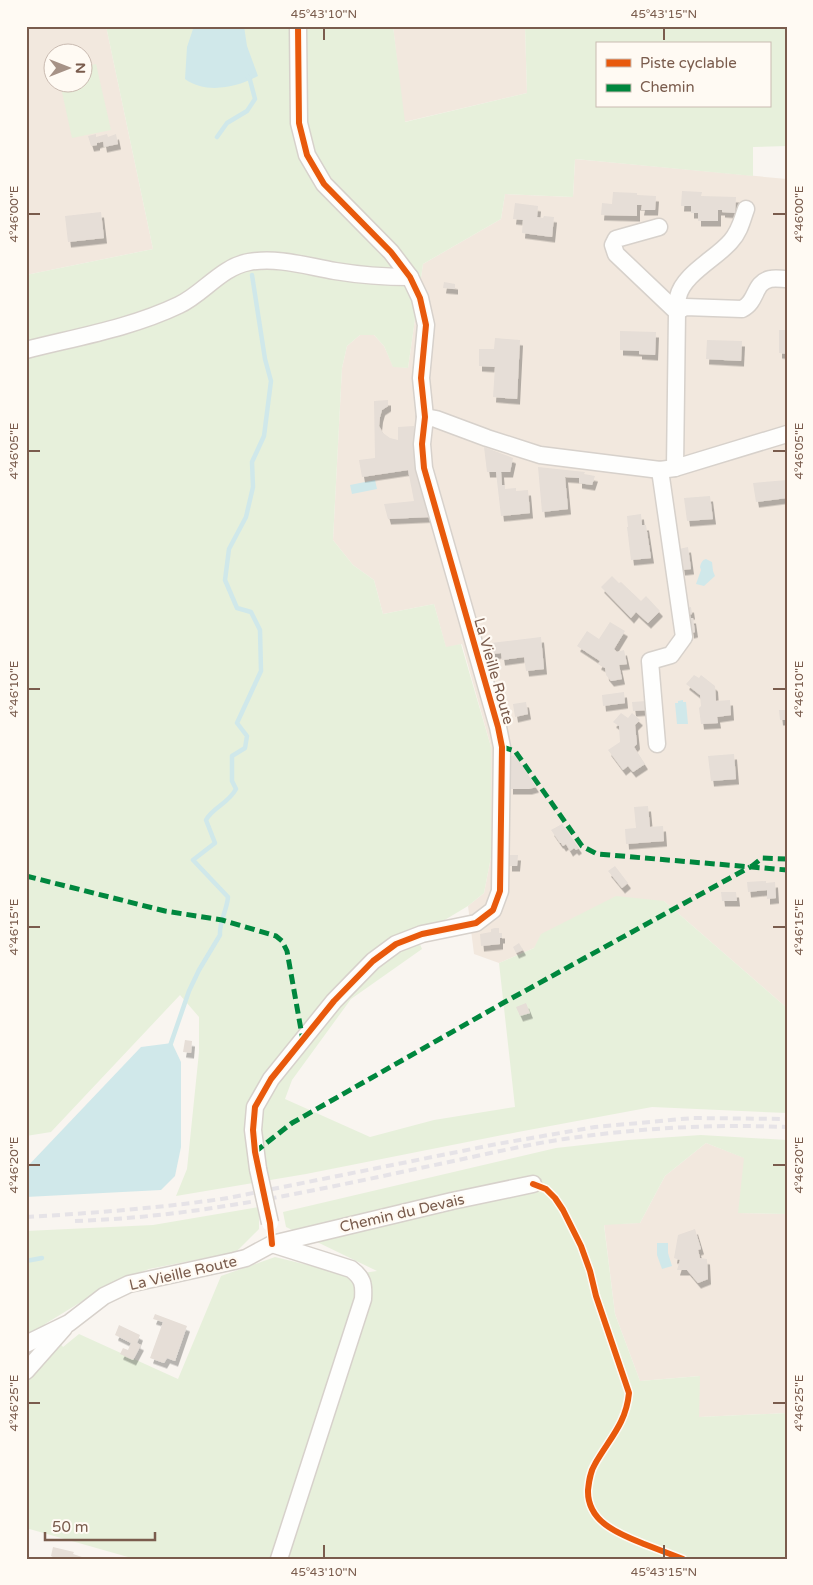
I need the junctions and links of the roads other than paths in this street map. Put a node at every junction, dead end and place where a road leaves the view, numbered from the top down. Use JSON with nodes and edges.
{"nodes":[{"id":1,"x":298,"y":26,"type":"edge"},
{"id":2,"x":746,"y":209,"type":"dead end"},
{"id":3,"x":660,"y":228,"type":"dead end"},
{"id":4,"x":410,"y":277,"type":"junction"},
{"id":5,"x":787,"y":279,"type":"edge"},
{"id":6,"x":677,"y":312,"type":"junction"},
{"id":7,"x":26,"y":350,"type":"edge"},
{"id":8,"x":425,"y":416,"type":"junction"},
{"id":9,"x":787,"y":434,"type":"edge"},
{"id":10,"x":667,"y":469,"type":"junction"},
{"id":11,"x":658,"y":744,"type":"dead end"},
{"id":12,"x":533,"y":1184,"type":"dead end"},
{"id":13,"x":272,"y":1244,"type":"junction"},
{"id":14,"x":69,"y":1323,"type":"junction"},
{"id":15,"x":26,"y":1344,"type":"edge"},
{"id":16,"x":26,"y":1371,"type":"edge"},
{"id":17,"x":279,"y":1559,"type":"edge"}],
"edges":[{"from":1,"to":4,"type":"street","name":"La Vieille Route"},
{"from":2,"to":6,"type":"street"},
{"from":3,"to":6,"type":"street"},
{"from":4,"to":7,"type":"street"},
{"from":4,"to":8,"type":"street","name":"La Vieille Route"},
{"from":5,"to":6,"type":"street"},
{"from":6,"to":10,"type":"street"},
{"from":8,"to":10,"type":"street"},
{"from":8,"to":13,"type":"street","name":"La Vieille Route","bridge":true},
{"from":9,"to":10,"type":"street"},
{"from":10,"to":11,"type":"street"},
{"from":12,"to":13,"type":"street","name":"Chemin du Devais"},
{"from":13,"to":14,"type":"street","name":"La Vieille Route"},
{"from":13,"to":17,"type":"street"},
{"from":14,"to":15,"type":"street","name":"La Vieille Route"},
{"from":14,"to":16,"type":"street"}]}
